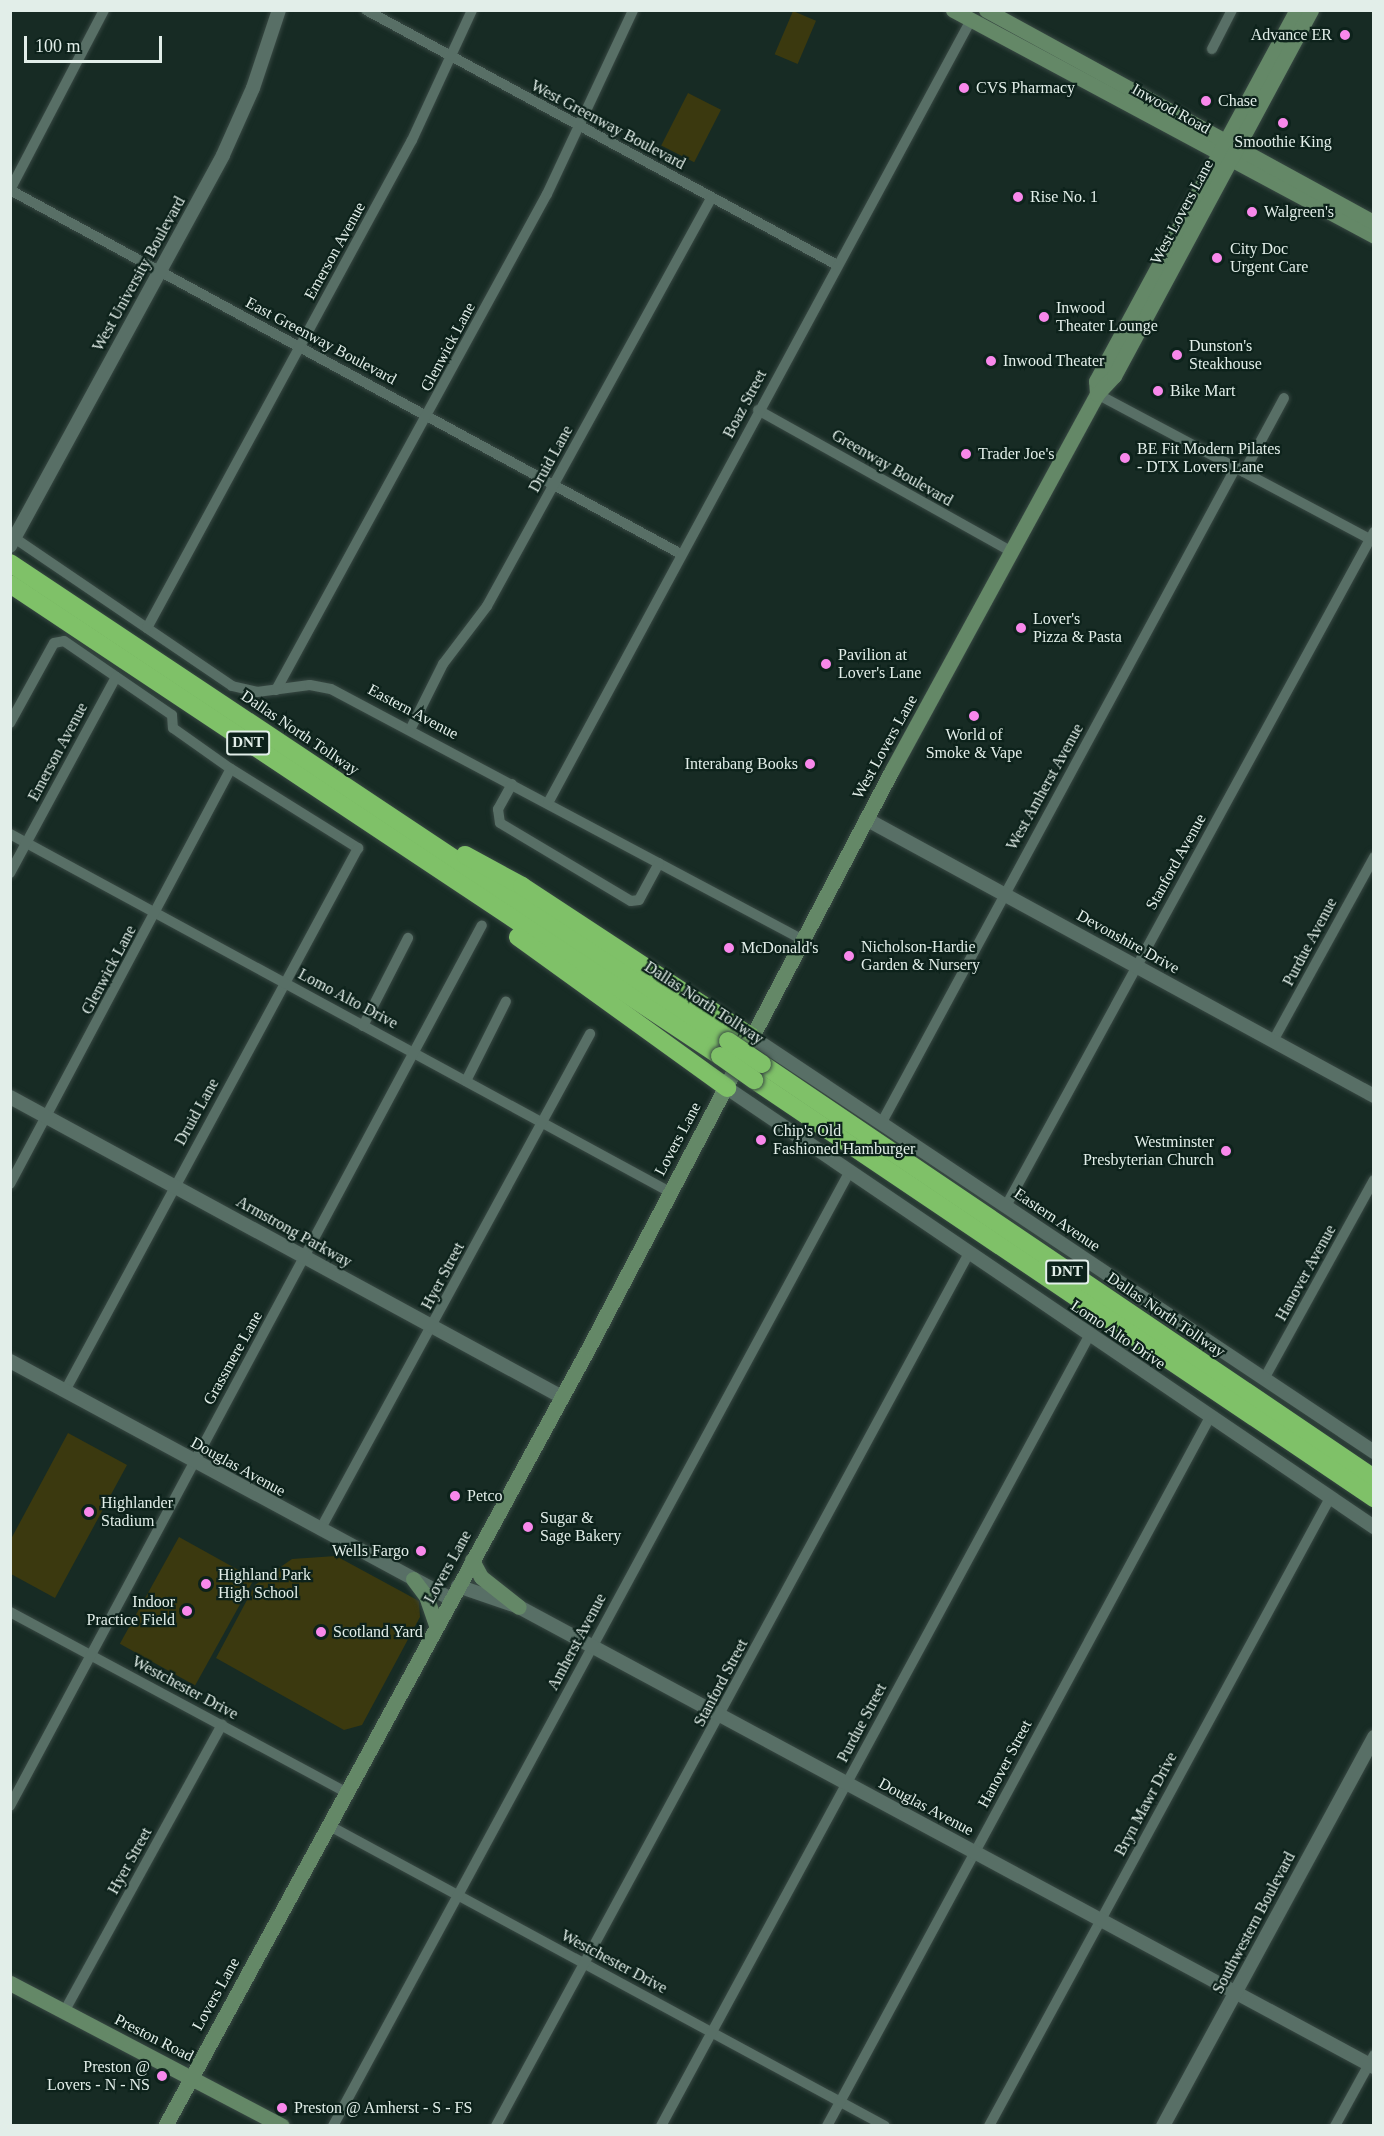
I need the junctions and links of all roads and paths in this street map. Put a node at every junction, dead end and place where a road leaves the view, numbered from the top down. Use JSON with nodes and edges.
{"nodes":[{"id":1,"x":105,"y":10,"type":"edge"},
{"id":2,"x":279,"y":10,"type":"edge"},
{"id":3,"x":366,"y":10,"type":"edge"},
{"id":4,"x":472,"y":10,"type":"edge"},
{"id":5,"x":633,"y":10,"type":"edge"},
{"id":6,"x":953,"y":10,"type":"edge"},
{"id":7,"x":1232,"y":10,"type":"edge"},
{"id":8,"x":1297,"y":10,"type":"edge"},
{"id":9,"x":1311,"y":10,"type":"edge"},
{"id":10,"x":983,"y":15,"type":"edge"},
{"id":11,"x":1212,"y":48,"type":"dead end"},
{"id":12,"x":452,"y":58,"type":"junction"},
{"id":13,"x":581,"y":127,"type":"junction"},
{"id":14,"x":1231,"y":144,"type":"junction"},
{"id":15,"x":1223,"y":159,"type":"junction"},
{"id":16,"x":10,"y":190,"type":"edge"},
{"id":17,"x":711,"y":198,"type":"junction"},
{"id":18,"x":1340,"y":211,"type":"junction"},
{"id":19,"x":1374,"y":222,"type":"edge"},
{"id":20,"x":1374,"y":236,"type":"edge"},
{"id":21,"x":837,"y":265,"type":"junction"},
{"id":22,"x":159,"y":271,"type":"junction"},
{"id":23,"x":299,"y":347,"type":"junction"},
{"id":24,"x":1097,"y":394,"type":"junction"},
{"id":25,"x":1284,"y":398,"type":"dead end"},
{"id":26,"x":758,"y":410,"type":"junction"},
{"id":27,"x":427,"y":415,"type":"junction"},
{"id":28,"x":1240,"y":470,"type":"junction"},
{"id":29,"x":554,"y":485,"type":"junction"},
{"id":30,"x":1372,"y":538,"type":"edge"},
{"id":31,"x":12,"y":540,"type":"edge"},
{"id":32,"x":1012,"y":552,"type":"junction"},
{"id":33,"x":681,"y":554,"type":"junction"},
{"id":34,"x":10,"y":563,"type":"edge"},
{"id":35,"x":10,"y":584,"type":"edge"},
{"id":36,"x":147,"y":628,"type":"junction"},
{"id":37,"x":116,"y":677,"type":"junction"},
{"id":38,"x":276,"y":690,"type":"junction"},
{"id":39,"x":10,"y":723,"type":"edge"},
{"id":40,"x":410,"y":729,"type":"junction"},
{"id":41,"x":231,"y":769,"type":"junction"},
{"id":42,"x":512,"y":784,"type":"junction"},
{"id":43,"x":548,"y":803,"type":"junction"},
{"id":44,"x":866,"y":819,"type":"junction"},
{"id":45,"x":10,"y":834,"type":"edge"},
{"id":46,"x":428,"y":842,"type":"junction"},
{"id":47,"x":26,"y":843,"type":"junction"},
{"id":48,"x":1374,"y":856,"type":"edge"},
{"id":49,"x":659,"y":863,"type":"junction"},
{"id":50,"x":10,"y":873,"type":"edge"},
{"id":51,"x":1004,"y":893,"type":"junction"},
{"id":52,"x":486,"y":902,"type":"junction"},
{"id":53,"x":157,"y":914,"type":"junction"},
{"id":54,"x":482,"y":925,"type":"dead end"},
{"id":55,"x":408,"y":938,"type":"dead end"},
{"id":56,"x":803,"y":940,"type":"junction"},
{"id":57,"x":1137,"y":965,"type":"junction"},
{"id":58,"x":285,"y":984,"type":"junction"},
{"id":59,"x":506,"y":1000,"type":"dead end"},
{"id":60,"x":363,"y":1026,"type":"junction"},
{"id":61,"x":590,"y":1034,"type":"dead end"},
{"id":62,"x":752,"y":1037,"type":"junction"},
{"id":63,"x":1273,"y":1041,"type":"junction"},
{"id":64,"x":724,"y":1049,"type":"junction"},
{"id":65,"x":414,"y":1053,"type":"junction"},
{"id":66,"x":758,"y":1072,"type":"junction"},
{"id":67,"x":466,"y":1081,"type":"junction"},
{"id":68,"x":727,"y":1088,"type":"junction"},
{"id":69,"x":1374,"y":1096,"type":"edge"},
{"id":70,"x":10,"y":1097,"type":"edge"},
{"id":71,"x":47,"y":1117,"type":"junction"},
{"id":72,"x":542,"y":1122,"type":"junction"},
{"id":73,"x":882,"y":1122,"type":"junction"},
{"id":74,"x":849,"y":1173,"type":"junction"},
{"id":75,"x":1374,"y":1180,"type":"edge"},
{"id":76,"x":10,"y":1184,"type":"edge"},
{"id":77,"x":174,"y":1186,"type":"junction"},
{"id":78,"x":670,"y":1192,"type":"junction"},
{"id":79,"x":1006,"y":1206,"type":"junction"},
{"id":80,"x":969,"y":1253,"type":"junction"},
{"id":81,"x":305,"y":1257,"type":"junction"},
{"id":82,"x":433,"y":1326,"type":"junction"},
{"id":83,"x":1089,"y":1336,"type":"junction"},
{"id":84,"x":10,"y":1361,"type":"edge"},
{"id":85,"x":1264,"y":1379,"type":"junction"},
{"id":86,"x":65,"y":1391,"type":"junction"},
{"id":87,"x":562,"y":1396,"type":"junction"},
{"id":88,"x":1210,"y":1417,"type":"junction"},
{"id":89,"x":1374,"y":1452,"type":"edge"},
{"id":90,"x":194,"y":1462,"type":"junction"},
{"id":91,"x":1374,"y":1478,"type":"edge"},
{"id":92,"x":1330,"y":1498,"type":"junction"},
{"id":93,"x":1374,"y":1498,"type":"edge"},
{"id":94,"x":1374,"y":1527,"type":"edge"},
{"id":95,"x":320,"y":1530,"type":"junction"},
{"id":96,"x":472,"y":1560,"type":"junction"},
{"id":97,"x":413,"y":1579,"type":"junction"},
{"id":98,"x":454,"y":1592,"type":"junction"},
{"id":99,"x":519,"y":1607,"type":"junction"},
{"id":100,"x":10,"y":1612,"type":"edge"},
{"id":101,"x":436,"y":1625,"type":"junction"},
{"id":102,"x":592,"y":1646,"type":"junction"},
{"id":103,"x":92,"y":1655,"type":"junction"},
{"id":104,"x":720,"y":1716,"type":"junction"},
{"id":105,"x":222,"y":1725,"type":"junction"},
{"id":106,"x":1374,"y":1737,"type":"edge"},
{"id":107,"x":847,"y":1783,"type":"junction"},
{"id":108,"x":345,"y":1792,"type":"junction"},
{"id":109,"x":10,"y":1806,"type":"edge"},
{"id":110,"x":328,"y":1825,"type":"junction"},
{"id":111,"x":974,"y":1851,"type":"junction"},
{"id":112,"x":458,"y":1894,"type":"junction"},
{"id":113,"x":1101,"y":1920,"type":"junction"},
{"id":114,"x":585,"y":1963,"type":"junction"},
{"id":115,"x":10,"y":1983,"type":"edge"},
{"id":116,"x":1236,"y":1993,"type":"junction"},
{"id":117,"x":64,"y":2012,"type":"junction"},
{"id":118,"x":712,"y":2032,"type":"junction"},
{"id":119,"x":1372,"y":2062,"type":"edge"},
{"id":120,"x":191,"y":2077,"type":"junction"},
{"id":121,"x":840,"y":2101,"type":"junction"},
{"id":122,"x":165,"y":2126,"type":"edge"},
{"id":123,"x":282,"y":2126,"type":"edge"},
{"id":124,"x":333,"y":2126,"type":"edge"},
{"id":125,"x":496,"y":2126,"type":"edge"},
{"id":126,"x":661,"y":2126,"type":"edge"},
{"id":127,"x":826,"y":2126,"type":"edge"},
{"id":128,"x":885,"y":2126,"type":"edge"},
{"id":129,"x":990,"y":2126,"type":"edge"},
{"id":130,"x":1163,"y":2126,"type":"edge"},
{"id":131,"x":1335,"y":2126,"type":"edge"}],
"edges":[{"from":1,"to":16,"type":"street"},
{"from":2,"to":22,"type":"street","name":"West University Boulevard"},
{"from":3,"to":12,"type":"street","name":"West Greenway Boulevard"},
{"from":4,"to":12,"type":"street","name":"Emerson Avenue"},
{"from":5,"to":13,"type":"street","name":"Glenwick Lane"},
{"from":6,"to":10,"type":"main road","name":"Inwood Road"},
{"from":7,"to":11,"type":"street"},
{"from":8,"to":14,"type":"main road","name":"West Lovers Lane"},
{"from":9,"to":14,"type":"main road","name":"West Lovers Lane"},
{"from":10,"to":14,"type":"main road","name":"Inwood Road"},
{"from":10,"to":15,"type":"main road","name":"Inwood Road"},
{"from":10,"to":21,"type":"street","name":"Boaz Street"},
{"from":12,"to":13,"type":"street","name":"West Greenway Boulevard"},
{"from":12,"to":23,"type":"street","name":"Emerson Avenue"},
{"from":13,"to":17,"type":"street","name":"West Greenway Boulevard"},
{"from":13,"to":27,"type":"street","name":"Glenwick Lane"},
{"from":14,"to":15,"type":"main road","name":"West Lovers Lane"},
{"from":14,"to":18,"type":"main road","name":"Inwood Road"},
{"from":15,"to":18,"type":"main road","name":"Inwood Road"},
{"from":15,"to":24,"type":"main road","name":"West Lovers Lane"},
{"from":16,"to":22,"type":"street","name":"East Greenway Boulevard"},
{"from":17,"to":21,"type":"street","name":"West Greenway Boulevard"},
{"from":17,"to":29,"type":"street","name":"Druid Lane"},
{"from":18,"to":19,"type":"main road","name":"Inwood Road"},
{"from":18,"to":20,"type":"main road","name":"Inwood Road"},
{"from":21,"to":26,"type":"street","name":"Boaz Street"},
{"from":22,"to":23,"type":"street","name":"East Greenway Boulevard"},
{"from":22,"to":31,"type":"street","name":"West University Boulevard"},
{"from":23,"to":27,"type":"street","name":"East Greenway Boulevard"},
{"from":23,"to":36,"type":"street","name":"Emerson Avenue"},
{"from":24,"to":28,"type":"street"},
{"from":24,"to":32,"type":"main road","name":"West Lovers Lane"},
{"from":25,"to":28,"type":"street","name":"West Amherst Avenue"},
{"from":26,"to":32,"type":"street","name":"Greenway Boulevard"},
{"from":26,"to":33,"type":"street","name":"Boaz Street"},
{"from":27,"to":29,"type":"street","name":"East Greenway Boulevard"},
{"from":27,"to":38,"type":"street","name":"Glenwick Lane"},
{"from":28,"to":30,"type":"street"},
{"from":28,"to":51,"type":"street","name":"West Amherst Avenue"},
{"from":29,"to":33,"type":"street","name":"East Greenway Boulevard"},
{"from":29,"to":40,"type":"street","name":"Druid Lane"},
{"from":30,"to":57,"type":"street","name":"Stanford Avenue"},
{"from":31,"to":36,"type":"street","name":"Eastern Avenue"},
{"from":32,"to":44,"type":"main road","name":"West Lovers Lane"},
{"from":33,"to":43,"type":"street","name":"Boaz Street"},
{"from":34,"to":46,"type":"highway","name":"Dallas North Tollway","number":"DNT"},
{"from":35,"to":52,"type":"highway","name":"Dallas North Tollway","number":"DNT"},
{"from":36,"to":38,"type":"street","name":"Eastern Avenue"},
{"from":37,"to":39,"type":"street"},
{"from":37,"to":41,"type":"street"},
{"from":37,"to":47,"type":"street","name":"Emerson Avenue"},
{"from":38,"to":40,"type":"street","name":"Eastern Avenue"},
{"from":40,"to":42,"type":"street","name":"Eastern Avenue"},
{"from":41,"to":53,"type":"street","name":"Glenwick Lane"},
{"from":41,"to":58,"type":"street","name":"Druid Lane"},
{"from":42,"to":43,"type":"street","name":"Eastern Avenue"},
{"from":42,"to":49,"type":"street"},
{"from":43,"to":49,"type":"street","name":"Eastern Avenue"},
{"from":44,"to":51,"type":"street","name":"Devonshire Drive"},
{"from":44,"to":56,"type":"main road","name":"West Lovers Lane"},
{"from":45,"to":47,"type":"street","name":"Lomo Alto Drive"},
{"from":46,"to":62,"type":"highway"},
{"from":46,"to":64,"type":"highway","name":"Dallas North Tollway","number":"DNT"},
{"from":47,"to":50,"type":"street","name":"Emerson Avenue"},
{"from":47,"to":53,"type":"street","name":"Lomo Alto Drive"},
{"from":48,"to":63,"type":"street","name":"Purdue Avenue"},
{"from":49,"to":56,"type":"street","name":"Eastern Avenue"},
{"from":51,"to":57,"type":"street","name":"Devonshire Drive"},
{"from":51,"to":73,"type":"street","name":"West Amherst Avenue"},
{"from":52,"to":64,"type":"highway","name":"Dallas North Tollway","number":"DNT"},
{"from":52,"to":68,"type":"highway"},
{"from":53,"to":58,"type":"street","name":"Lomo Alto Drive"},
{"from":53,"to":71,"type":"street","name":"Glenwick Lane"},
{"from":54,"to":65,"type":"street","name":"Grassmere Lane"},
{"from":55,"to":60,"type":"street"},
{"from":56,"to":62,"type":"main road","name":"West Lovers Lane"},
{"from":57,"to":63,"type":"street","name":"Devonshire Drive"},
{"from":57,"to":79,"type":"street","name":"Stanford Avenue"},
{"from":58,"to":60,"type":"street","name":"Lomo Alto Drive"},
{"from":58,"to":77,"type":"street","name":"Druid Lane"},
{"from":59,"to":67,"type":"street"},
{"from":60,"to":65,"type":"street","name":"Lomo Alto Drive"},
{"from":61,"to":72,"type":"street","name":"Hyer Street"},
{"from":62,"to":68,"type":"main road","name":"West Lovers Lane"},
{"from":62,"to":73,"type":"street","name":"Eastern Avenue"},
{"from":63,"to":69,"type":"street","name":"Devonshire Drive"},
{"from":64,"to":66,"type":"highway","name":"Dallas North Tollway","number":"DNT","bridge":true},
{"from":65,"to":67,"type":"street","name":"Lomo Alto Drive"},
{"from":65,"to":81,"type":"street","name":"Grassmere Lane"},
{"from":66,"to":91,"type":"highway","name":"Dallas North Tollway","number":"DNT"},
{"from":66,"to":93,"type":"highway","name":"Dallas North Tollway","number":"DNT"},
{"from":67,"to":72,"type":"street","name":"Lomo Alto Drive"},
{"from":68,"to":74,"type":"street","name":"Lomo Alto Drive"},
{"from":68,"to":78,"type":"main road","name":"Lovers Lane"},
{"from":70,"to":71,"type":"street","name":"Armstrong Parkway"},
{"from":71,"to":76,"type":"street","name":"Glenwick Lane"},
{"from":71,"to":77,"type":"street","name":"Armstrong Parkway"},
{"from":72,"to":78,"type":"street","name":"Lomo Alto Drive"},
{"from":72,"to":82,"type":"street","name":"Hyer Street"},
{"from":73,"to":79,"type":"street","name":"Eastern Avenue"},
{"from":74,"to":80,"type":"street","name":"Lomo Alto Drive"},
{"from":74,"to":102,"type":"street","name":"Amherst Avenue"},
{"from":75,"to":85,"type":"street","name":"Hanover Avenue"},
{"from":77,"to":81,"type":"street","name":"Armstrong Parkway"},
{"from":77,"to":86,"type":"street","name":"Druid Lane"},
{"from":78,"to":87,"type":"main road","name":"Lovers Lane"},
{"from":79,"to":85,"type":"street","name":"Eastern Avenue"},
{"from":80,"to":83,"type":"street","name":"Lomo Alto Drive"},
{"from":80,"to":104,"type":"street","name":"Stanford Street"},
{"from":81,"to":82,"type":"street","name":"Armstrong Parkway"},
{"from":81,"to":90,"type":"street","name":"Grassmere Lane"},
{"from":82,"to":87,"type":"street","name":"Armstrong Parkway"},
{"from":82,"to":95,"type":"street","name":"Hyer Street"},
{"from":83,"to":88,"type":"street","name":"Lomo Alto Drive"},
{"from":83,"to":107,"type":"street","name":"Purdue Street"},
{"from":84,"to":86,"type":"street","name":"Douglas Avenue"},
{"from":85,"to":89,"type":"street","name":"Eastern Avenue"},
{"from":86,"to":90,"type":"street","name":"Douglas Avenue"},
{"from":87,"to":96,"type":"main road","name":"Lovers Lane"},
{"from":88,"to":92,"type":"street","name":"Lomo Alto Drive"},
{"from":88,"to":111,"type":"street","name":"Hanover Street"},
{"from":90,"to":95,"type":"street","name":"Douglas Avenue"},
{"from":90,"to":103,"type":"street","name":"Grassmere Lane"},
{"from":92,"to":94,"type":"street","name":"Lomo Alto Drive"},
{"from":92,"to":113,"type":"street","name":"Bryn Mawr Drive"},
{"from":95,"to":97,"type":"street","name":"Douglas Avenue"},
{"from":96,"to":98,"type":"main road","name":"Lovers Lane"},
{"from":96,"to":99,"type":"main road"},
{"from":97,"to":98,"type":"street","name":"Douglas Avenue"},
{"from":97,"to":101,"type":"main road"},
{"from":98,"to":99,"type":"street","name":"Douglas Avenue"},
{"from":98,"to":101,"type":"main road","name":"Lovers Lane"},
{"from":99,"to":102,"type":"street","name":"Douglas Avenue"},
{"from":100,"to":103,"type":"street","name":"Westchester Drive"},
{"from":101,"to":108,"type":"main road","name":"Lovers Lane"},
{"from":102,"to":104,"type":"street","name":"Douglas Avenue"},
{"from":102,"to":112,"type":"street","name":"Amherst Avenue"},
{"from":103,"to":105,"type":"street","name":"Westchester Drive"},
{"from":103,"to":109,"type":"street","name":"Grassmere Lane"},
{"from":104,"to":107,"type":"street","name":"Douglas Avenue"},
{"from":104,"to":114,"type":"street","name":"Stanford Street"},
{"from":105,"to":108,"type":"street","name":"Westchester Drive"},
{"from":105,"to":117,"type":"street","name":"Hyer Street"},
{"from":106,"to":116,"type":"street","name":"Southwestern Boulevard"},
{"from":107,"to":111,"type":"street","name":"Douglas Avenue"},
{"from":107,"to":118,"type":"street","name":"Purdue Street"},
{"from":108,"to":110,"type":"main road","name":"Lovers Lane"},
{"from":110,"to":112,"type":"street","name":"Westchester Drive"},
{"from":110,"to":120,"type":"main road","name":"Lovers Lane"},
{"from":111,"to":113,"type":"street","name":"Douglas Avenue"},
{"from":111,"to":121,"type":"street","name":"Hanover Street"},
{"from":112,"to":114,"type":"street","name":"Westchester Drive"},
{"from":112,"to":124,"type":"street","name":"Amherst Avenue"},
{"from":113,"to":116,"type":"street","name":"Douglas Avenue"},
{"from":113,"to":129,"type":"street","name":"Bryn Mawr Drive"},
{"from":114,"to":118,"type":"street","name":"Westchester Drive"},
{"from":114,"to":125,"type":"street","name":"Stanford Street"},
{"from":115,"to":117,"type":"main road","name":"Preston Road"},
{"from":116,"to":119,"type":"street","name":"Douglas Avenue"},
{"from":116,"to":130,"type":"street","name":"Southwestern Boulevard"},
{"from":117,"to":120,"type":"main road","name":"Preston Road"},
{"from":118,"to":121,"type":"street","name":"Westchester Drive"},
{"from":118,"to":126,"type":"street","name":"Purdue Street"},
{"from":119,"to":131,"type":"street"},
{"from":120,"to":122,"type":"main road","name":"Lovers Lane"},
{"from":120,"to":123,"type":"main road","name":"Preston Road"},
{"from":121,"to":127,"type":"street","name":"Hanover Street"},
{"from":121,"to":128,"type":"street","name":"Westchester Drive"}]}
